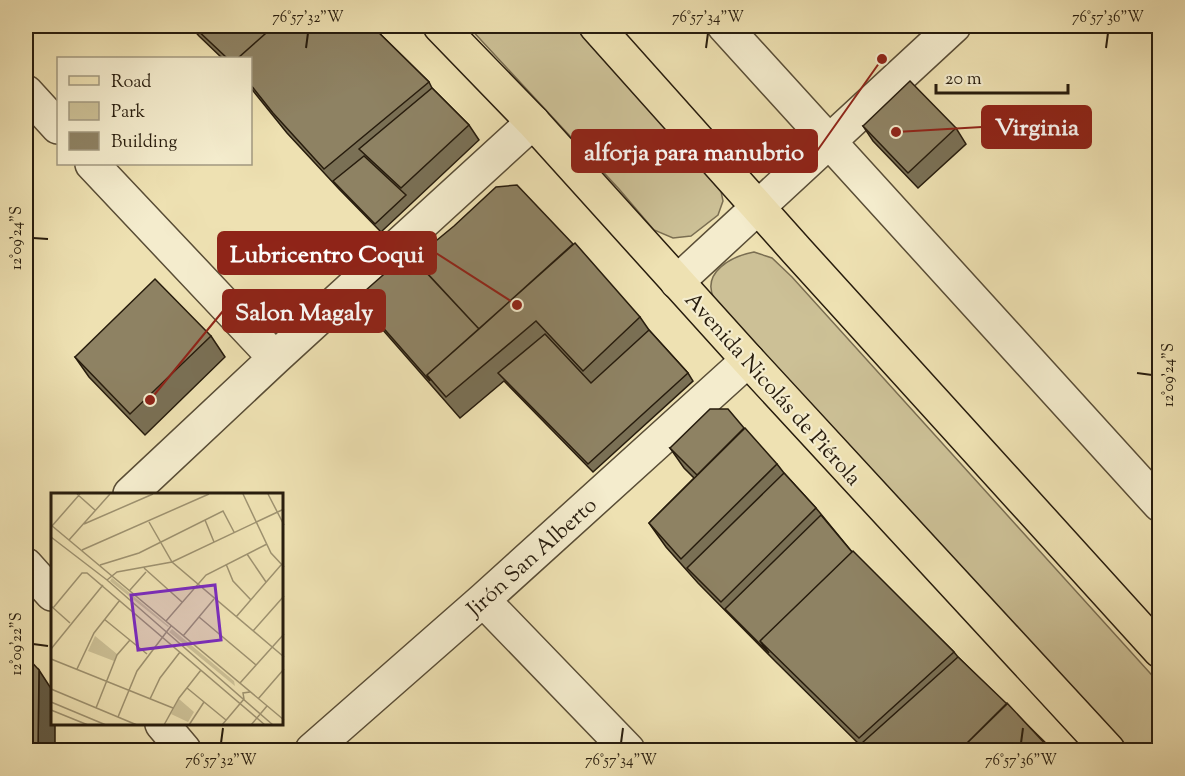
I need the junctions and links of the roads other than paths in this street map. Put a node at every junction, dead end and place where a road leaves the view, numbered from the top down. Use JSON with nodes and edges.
{"nodes":[{"id":1,"x":440,"y":26,"type":"edge"},
{"id":2,"x":596,"y":26,"type":"edge"},
{"id":3,"x":724,"y":26,"type":"edge"},
{"id":4,"x":954,"y":26,"type":"edge"},
{"id":5,"x":26,"y":92,"type":"edge"},
{"id":6,"x":533,"y":122,"type":"junction"},
{"id":7,"x":57,"y":126,"type":"edge"},
{"id":8,"x":831,"y":141,"type":"junction"},
{"id":9,"x":93,"y":165,"type":"edge"},
{"id":10,"x":758,"y":208,"type":"junction"},
{"id":11,"x":677,"y":282,"type":"junction"},
{"id":12,"x":275,"y":358,"type":"junction"},
{"id":13,"x":748,"y":360,"type":"junction"},
{"id":14,"x":131,"y":493,"type":"edge"},
{"id":15,"x":1160,"y":505,"type":"edge"},
{"id":16,"x":483,"y":600,"type":"junction"},
{"id":17,"x":1160,"y":651,"type":"edge"},
{"id":18,"x":164,"y":725,"type":"edge"},
{"id":19,"x":184,"y":750,"type":"edge"},
{"id":20,"x":312,"y":750,"type":"edge"},
{"id":21,"x":628,"y":750,"type":"edge"},
{"id":22,"x":1108,"y":750,"type":"edge"}],
"edges":[{"from":1,"to":6,"type":"main road","name":"Avenida Nicolás de Piérola"},
{"from":2,"to":10,"type":"main road"},
{"from":3,"to":8,"type":"street"},
{"from":4,"to":8,"type":"street"},
{"from":5,"to":7,"type":"street"},
{"from":6,"to":11,"type":"main road","name":"Avenida Nicolás de Piérola"},
{"from":6,"to":12,"type":"street"},
{"from":8,"to":10,"type":"street"},
{"from":8,"to":15,"type":"street"},
{"from":9,"to":12,"type":"street"},
{"from":10,"to":11,"type":"street"},
{"from":10,"to":17,"type":"main road"},
{"from":11,"to":13,"type":"main road","name":"Avenida Nicolás de Piérola"},
{"from":12,"to":14,"type":"street"},
{"from":13,"to":16,"type":"street","name":"Jirón San Alberto"},
{"from":13,"to":22,"type":"main road","name":"Avenida Nicolás de Piérola"},
{"from":16,"to":20,"type":"street","name":"Jirón San Alberto"},
{"from":16,"to":21,"type":"street"},
{"from":18,"to":19,"type":"street"}]}
